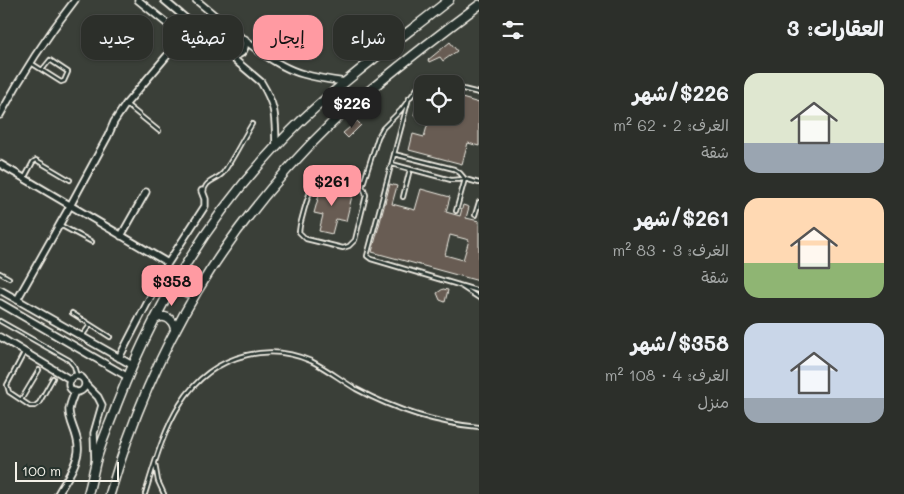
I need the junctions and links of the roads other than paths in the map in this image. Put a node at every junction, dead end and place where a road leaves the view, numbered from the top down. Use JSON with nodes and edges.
{"nodes":[{"id":1,"x":74,"y":0,"type":"edge"},
{"id":2,"x":138,"y":0,"type":"edge"},
{"id":3,"x":164,"y":0,"type":"edge"},
{"id":4,"x":196,"y":0,"type":"edge"},
{"id":5,"x":449,"y":0,"type":"edge"},
{"id":6,"x":479,"y":5,"type":"edge"},
{"id":7,"x":182,"y":15,"type":"edge"},
{"id":8,"x":163,"y":20,"type":"edge"},
{"id":9,"x":245,"y":39,"type":"junction"},
{"id":10,"x":243,"y":50,"type":"edge"},
{"id":11,"x":165,"y":60,"type":"edge"},
{"id":12,"x":235,"y":60,"type":"edge"},
{"id":13,"x":30,"y":63,"type":"junction"},
{"id":14,"x":42,"y":70,"type":"junction"},
{"id":15,"x":345,"y":82,"type":"junction"},
{"id":16,"x":464,"y":89,"type":"edge"},
{"id":17,"x":414,"y":90,"type":"edge"},
{"id":18,"x":479,"y":93,"type":"edge"},
{"id":19,"x":409,"y":98,"type":"junction"},
{"id":20,"x":126,"y":104,"type":"junction"},
{"id":21,"x":0,"y":115,"type":"edge"},
{"id":22,"x":252,"y":124,"type":"dead end"},
{"id":23,"x":158,"y":131,"type":"dead end"},
{"id":24,"x":276,"y":147,"type":"junction"},
{"id":25,"x":394,"y":154,"type":"junction"},
{"id":26,"x":0,"y":164,"type":"edge"},
{"id":27,"x":392,"y":164,"type":"junction"},
{"id":28,"x":410,"y":169,"type":"junction"},
{"id":29,"x":24,"y":178,"type":"junction"},
{"id":30,"x":465,"y":179,"type":"junction"},
{"id":31,"x":70,"y":180,"type":"dead end"},
{"id":32,"x":479,"y":183,"type":"edge"},
{"id":33,"x":362,"y":187,"type":"junction"},
{"id":34,"x":146,"y":192,"type":"dead end"},
{"id":35,"x":203,"y":192,"type":"joint"},
{"id":36,"x":403,"y":197,"type":"dead end"},
{"id":37,"x":479,"y":202,"type":"edge"},
{"id":38,"x":70,"y":206,"type":"junction"},
{"id":39,"x":456,"y":211,"type":"dead end"},
{"id":40,"x":475,"y":215,"type":"dead end"},
{"id":41,"x":60,"y":224,"type":"junction"},
{"id":42,"x":121,"y":236,"type":"junction"},
{"id":43,"x":92,"y":242,"type":"dead end"},
{"id":44,"x":168,"y":263,"type":"junction"},
{"id":45,"x":0,"y":273,"type":"edge"},
{"id":46,"x":178,"y":277,"type":"junction"},
{"id":47,"x":9,"y":278,"type":"dead end"},
{"id":48,"x":458,"y":284,"type":"junction"},
{"id":49,"x":0,"y":290,"type":"edge"},
{"id":50,"x":196,"y":291,"type":"junction"},
{"id":51,"x":479,"y":291,"type":"edge"},
{"id":52,"x":479,"y":298,"type":"edge"},
{"id":53,"x":17,"y":300,"type":"junction"},
{"id":54,"x":0,"y":303,"type":"edge"},
{"id":55,"x":72,"y":314,"type":"dead end"},
{"id":56,"x":154,"y":320,"type":"junction"},
{"id":57,"x":0,"y":321,"type":"edge"},
{"id":58,"x":90,"y":325,"type":"junction"},
{"id":59,"x":175,"y":329,"type":"junction"},
{"id":60,"x":0,"y":336,"type":"edge"},
{"id":61,"x":82,"y":337,"type":"junction"},
{"id":62,"x":110,"y":337,"type":"dead end"},
{"id":63,"x":98,"y":346,"type":"junction"},
{"id":64,"x":25,"y":352,"type":"junction"},
{"id":65,"x":92,"y":357,"type":"junction"},
{"id":66,"x":119,"y":358,"type":"junction"},
{"id":67,"x":132,"y":365,"type":"junction"},
{"id":68,"x":39,"y":370,"type":"dead end"},
{"id":69,"x":128,"y":377,"type":"junction"},
{"id":70,"x":53,"y":378,"type":"dead end"},
{"id":71,"x":74,"y":378,"type":"junction"},
{"id":72,"x":85,"y":384,"type":"junction"},
{"id":73,"x":75,"y":391,"type":"junction"},
{"id":74,"x":21,"y":400,"type":"junction"},
{"id":75,"x":479,"y":427,"type":"edge"},
{"id":76,"x":155,"y":461,"type":"junction"},
{"id":77,"x":95,"y":464,"type":"junction"},
{"id":78,"x":58,"y":494,"type":"edge"},
{"id":79,"x":88,"y":494,"type":"edge"},
{"id":80,"x":110,"y":494,"type":"edge"},
{"id":81,"x":145,"y":494,"type":"edge"},
{"id":82,"x":164,"y":494,"type":"edge"}],
"edges":[{"from":1,"to":13,"type":"street"},
{"from":2,"to":8,"type":"street"},
{"from":3,"to":7,"type":"street"},
{"from":4,"to":9,"type":"street"},
{"from":5,"to":15,"type":"main road"},
{"from":6,"to":50,"type":"main road"},
{"from":9,"to":10,"type":"street"},
{"from":9,"to":15,"type":"street"},
{"from":11,"to":20,"type":"street"},
{"from":12,"to":24,"type":"street"},
{"from":13,"to":14,"type":"lane"},
{"from":13,"to":21,"type":"street"},
{"from":14,"to":14,"type":"lane"},
{"from":15,"to":24,"type":"main road"},
{"from":16,"to":18,"type":"lane"},
{"from":17,"to":19,"type":"lane"},
{"from":19,"to":25,"type":"lane"},
{"from":19,"to":33,"type":"lane"},
{"from":20,"to":23,"type":"lane"},
{"from":20,"to":38,"type":"street"},
{"from":22,"to":35,"type":"lane"},
{"from":24,"to":46,"type":"main road"},
{"from":25,"to":27,"type":"lane"},
{"from":25,"to":30,"type":"lane"},
{"from":26,"to":29,"type":"street"},
{"from":27,"to":28,"type":"lane"},
{"from":27,"to":48,"type":"lane"},
{"from":28,"to":30,"type":"lane"},
{"from":28,"to":36,"type":"lane"},
{"from":29,"to":31,"type":"lane"},
{"from":29,"to":38,"type":"street"},
{"from":30,"to":32,"type":"lane"},
{"from":30,"to":39,"type":"lane"},
{"from":33,"to":33,"type":"lane"},
{"from":34,"to":42,"type":"street"},
{"from":35,"to":44,"type":"street"},
{"from":37,"to":40,"type":"lane"},
{"from":38,"to":41,"type":"street"},
{"from":38,"to":42,"type":"street"},
{"from":41,"to":43,"type":"lane"},
{"from":41,"to":53,"type":"street"},
{"from":42,"to":44,"type":"street"},
{"from":44,"to":66,"type":"street"},
{"from":45,"to":47,"type":"lane"},
{"from":46,"to":50,"type":"main road"},
{"from":46,"to":56,"type":"main road"},
{"from":48,"to":51,"type":"lane"},
{"from":48,"to":52,"type":"lane"},
{"from":49,"to":53,"type":"street"},
{"from":50,"to":59,"type":"main road"},
{"from":53,"to":61,"type":"street"},
{"from":54,"to":65,"type":"street"},
{"from":55,"to":58,"type":"lane"},
{"from":56,"to":59,"type":"main road"},
{"from":56,"to":67,"type":"main road"},
{"from":57,"to":71,"type":"lane"},
{"from":58,"to":61,"type":"lane"},
{"from":58,"to":62,"type":"lane"},
{"from":59,"to":80,"type":"main road"},
{"from":60,"to":64,"type":"street"},
{"from":61,"to":63,"type":"street"},
{"from":63,"to":65,"type":"street"},
{"from":63,"to":66,"type":"street"},
{"from":64,"to":71,"type":"street"},
{"from":64,"to":74,"type":"lane"},
{"from":65,"to":69,"type":"street"},
{"from":66,"to":67,"type":"street"},
{"from":67,"to":69,"type":"main road"},
{"from":68,"to":74,"type":"lane"},
{"from":69,"to":77,"type":"main road"},
{"from":70,"to":74,"type":"lane"},
{"from":71,"to":72,"type":"street"},
{"from":71,"to":73,"type":"street"},
{"from":72,"to":73,"type":"street"},
{"from":72,"to":77,"type":"street"},
{"from":73,"to":78,"type":"street"},
{"from":75,"to":76,"type":"lane"},
{"from":76,"to":81,"type":"lane"},
{"from":76,"to":82,"type":"lane"},
{"from":77,"to":79,"type":"main road"}]}
